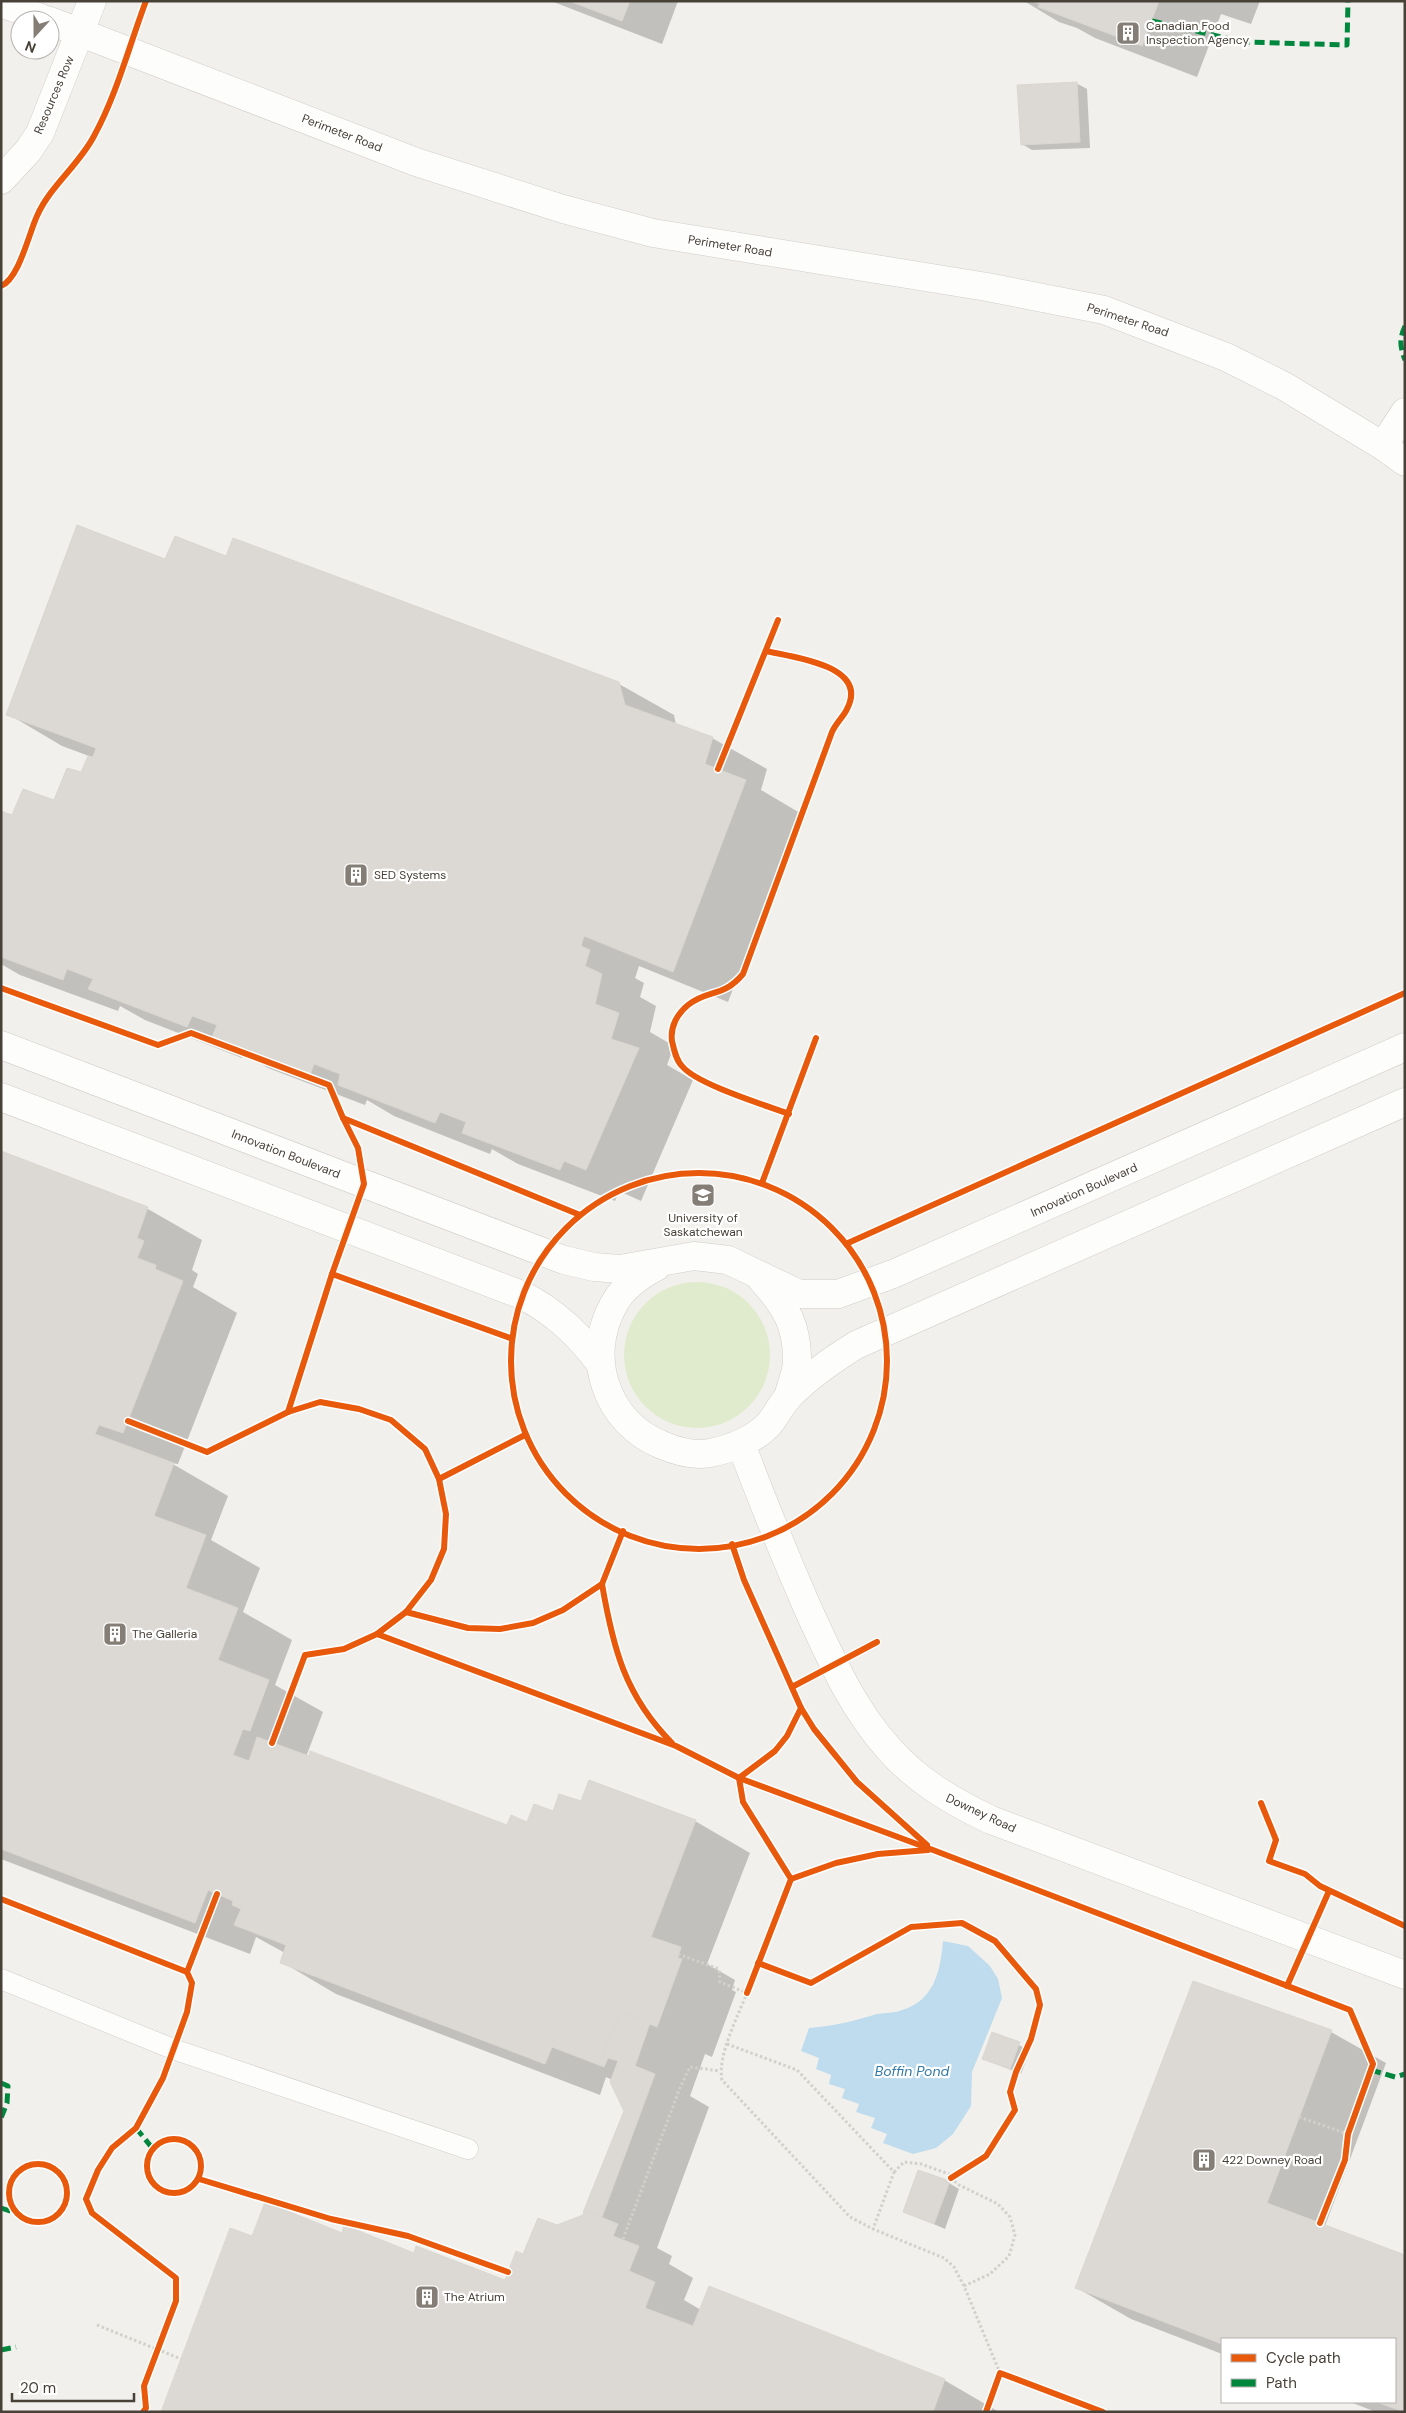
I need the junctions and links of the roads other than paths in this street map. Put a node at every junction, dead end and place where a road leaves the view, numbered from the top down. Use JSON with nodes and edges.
{"nodes":[{"id":1,"x":92,"y":1,"type":"edge"},
{"id":2,"x":1,"y":3,"type":"edge"},
{"id":3,"x":20,"y":10,"type":"edge"},
{"id":4,"x":60,"y":26,"type":"edge"},
{"id":5,"x":80,"y":33,"type":"junction"},
{"id":6,"x":1,"y":180,"type":"edge"},
{"id":7,"x":1405,"y":412,"type":"edge"},
{"id":8,"x":1383,"y":446,"type":"junction"},
{"id":9,"x":1405,"y":462,"type":"edge"},
{"id":10,"x":1,"y":1045,"type":"edge"},
{"id":11,"x":1405,"y":1047,"type":"edge"},
{"id":12,"x":1,"y":1097,"type":"edge"},
{"id":13,"x":1405,"y":1102,"type":"edge"},
{"id":14,"x":661,"y":1263,"type":"junction"},
{"id":15,"x":758,"y":1275,"type":"junction"},
{"id":16,"x":600,"y":1363,"type":"junction"},
{"id":17,"x":788,"y":1397,"type":"junction"},
{"id":18,"x":741,"y":1444,"type":"junction"},
{"id":19,"x":1405,"y":1975,"type":"edge"},
{"id":20,"x":1,"y":1979,"type":"edge"},
{"id":21,"x":468,"y":2149,"type":"dead end"}],
"edges":[{"from":1,"to":5,"type":"street","name":"Resources Row"},
{"from":2,"to":3,"type":"street"},
{"from":4,"to":5,"type":"street","name":"Perimeter Road"},
{"from":5,"to":6,"type":"street","name":"Resources Row"},
{"from":5,"to":8,"type":"street","name":"Perimeter Road"},
{"from":7,"to":8,"type":"street"},
{"from":8,"to":9,"type":"street","name":"Perimeter Road"},
{"from":10,"to":14,"type":"street","name":"Innovation Boulevard"},
{"from":11,"to":15,"type":"street","name":"Innovation Boulevard"},
{"from":12,"to":16,"type":"street","name":"Innovation Boulevard"},
{"from":13,"to":17,"type":"street","name":"Innovation Boulevard"},
{"from":14,"to":15,"type":"street","name":"Innovation Boulevard"},
{"from":14,"to":16,"type":"street","name":"Innovation Boulevard"},
{"from":15,"to":17,"type":"street","name":"Innovation Boulevard"},
{"from":16,"to":18,"type":"street","name":"Innovation Boulevard"},
{"from":17,"to":18,"type":"street","name":"Innovation Boulevard"},
{"from":18,"to":19,"type":"street","name":"Downey Road"},
{"from":20,"to":21,"type":"lane"}]}
